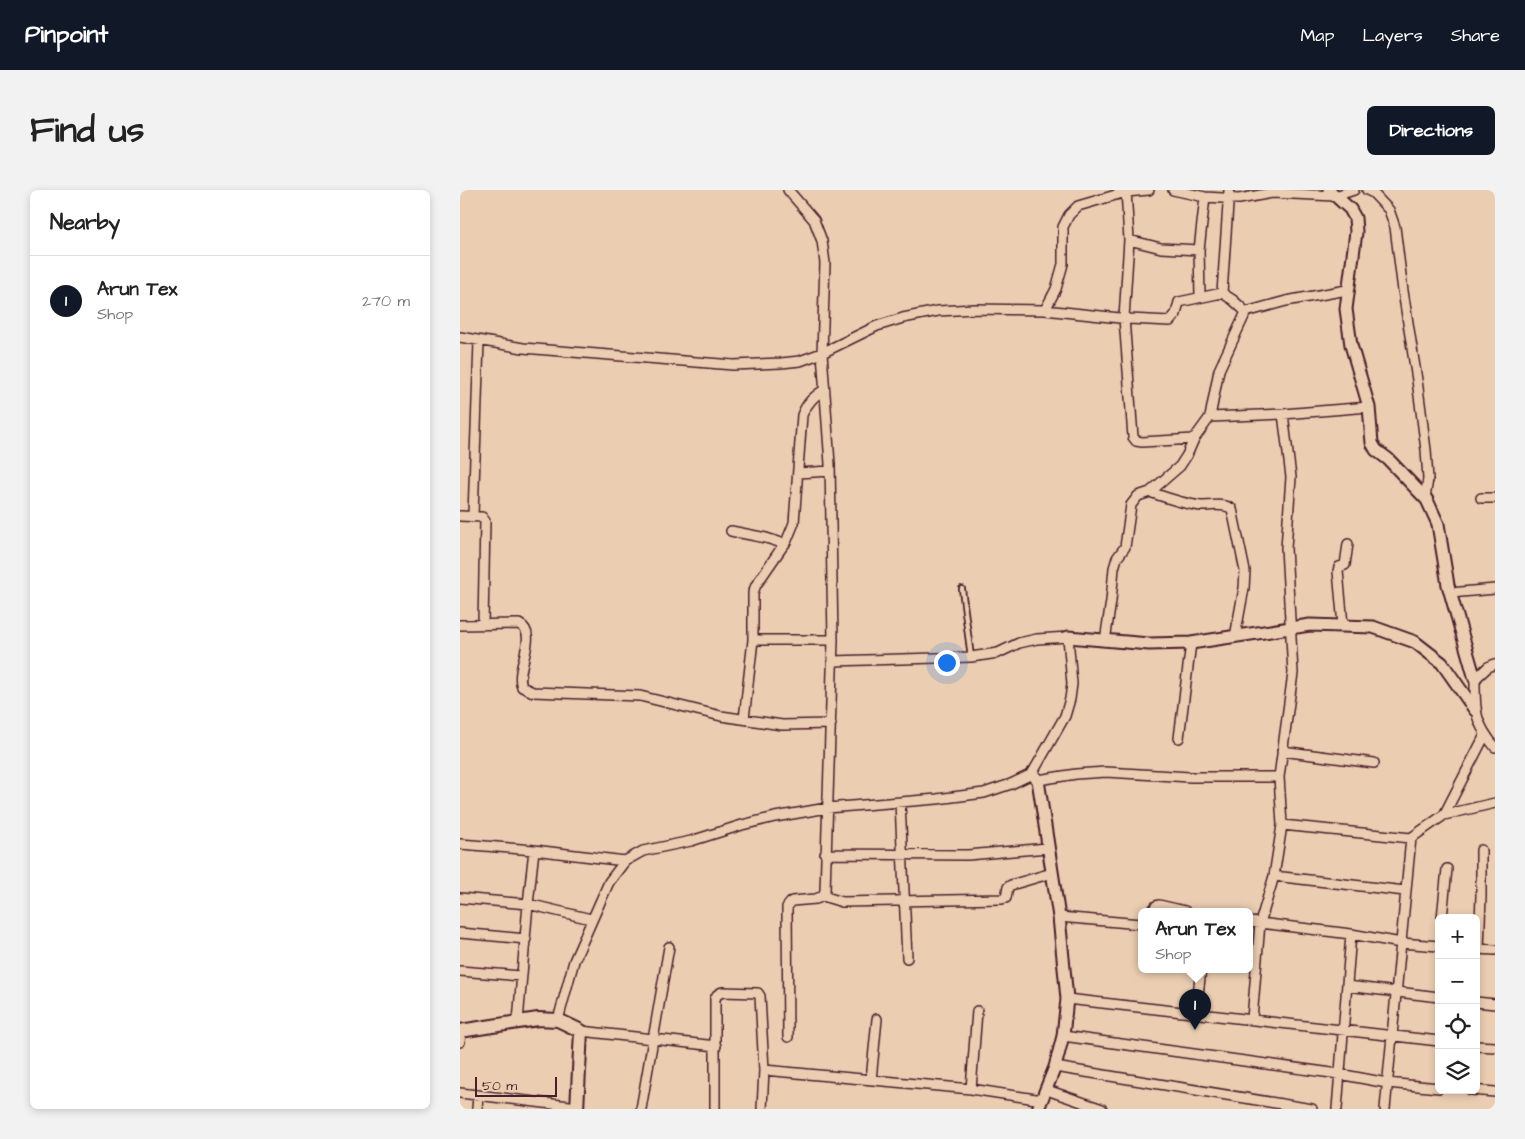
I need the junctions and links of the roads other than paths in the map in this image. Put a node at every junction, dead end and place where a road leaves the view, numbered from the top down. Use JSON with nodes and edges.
{"nodes":[{"id":1,"x":788,"y":190,"type":"edge"},
{"id":2,"x":1149,"y":190,"type":"edge"},
{"id":3,"x":1173,"y":190,"type":"edge"},
{"id":4,"x":1354,"y":190,"type":"edge"},
{"id":5,"x":1367,"y":190,"type":"edge"},
{"id":6,"x":1126,"y":191,"type":"edge"},
{"id":7,"x":1332,"y":193,"type":"edge"},
{"id":8,"x":1228,"y":194,"type":"edge"},
{"id":9,"x":1205,"y":197,"type":"junction"},
{"id":10,"x":1129,"y":240,"type":"junction"},
{"id":11,"x":1199,"y":250,"type":"junction"},
{"id":12,"x":1347,"y":290,"type":"junction"},
{"id":13,"x":1222,"y":293,"type":"junction"},
{"id":14,"x":1200,"y":296,"type":"junction"},
{"id":15,"x":1045,"y":310,"type":"junction"},
{"id":16,"x":1246,"y":312,"type":"junction"},
{"id":17,"x":1124,"y":318,"type":"junction"},
{"id":18,"x":460,"y":337,"type":"edge"},
{"id":19,"x":479,"y":342,"type":"junction"},
{"id":20,"x":822,"y":353,"type":"junction"},
{"id":21,"x":824,"y":390,"type":"junction"},
{"id":22,"x":1369,"y":407,"type":"junction"},
{"id":23,"x":1283,"y":414,"type":"junction"},
{"id":24,"x":1210,"y":417,"type":"junction"},
{"id":25,"x":1194,"y":439,"type":"junction"},
{"id":26,"x":830,"y":471,"type":"junction"},
{"id":27,"x":798,"y":473,"type":"junction"},
{"id":28,"x":1150,"y":492,"type":"junction"},
{"id":29,"x":1425,"y":498,"type":"junction"},
{"id":30,"x":1481,"y":498,"type":"dead end"},
{"id":31,"x":1495,"y":498,"type":"edge"},
{"id":32,"x":460,"y":516,"type":"edge"},
{"id":33,"x":473,"y":516,"type":"junction"},
{"id":34,"x":730,"y":531,"type":"dead end"},
{"id":35,"x":785,"y":544,"type":"junction"},
{"id":36,"x":1348,"y":544,"type":"dead end"},
{"id":37,"x":962,"y":589,"type":"dead end"},
{"id":38,"x":1495,"y":589,"type":"edge"},
{"id":39,"x":1450,"y":593,"type":"junction"},
{"id":40,"x":460,"y":625,"type":"edge"},
{"id":41,"x":483,"y":625,"type":"junction"},
{"id":42,"x":1343,"y":625,"type":"junction"},
{"id":43,"x":1291,"y":629,"type":"junction"},
{"id":44,"x":1235,"y":637,"type":"junction"},
{"id":45,"x":1068,"y":638,"type":"junction"},
{"id":46,"x":753,"y":640,"type":"junction"},
{"id":47,"x":832,"y":640,"type":"junction"},
{"id":48,"x":1105,"y":641,"type":"junction"},
{"id":49,"x":1191,"y":643,"type":"junction"},
{"id":50,"x":972,"y":657,"type":"junction"},
{"id":51,"x":832,"y":661,"type":"junction"},
{"id":52,"x":1495,"y":664,"type":"edge"},
{"id":53,"x":1475,"y":679,"type":"junction"},
{"id":54,"x":1475,"y":710,"type":"junction"},
{"id":55,"x":744,"y":719,"type":"junction"},
{"id":56,"x":831,"y":724,"type":"junction"},
{"id":57,"x":1485,"y":736,"type":"junction"},
{"id":58,"x":1178,"y":738,"type":"dead end"},
{"id":59,"x":1495,"y":747,"type":"edge"},
{"id":60,"x":1282,"y":751,"type":"junction"},
{"id":61,"x":1374,"y":763,"type":"dead end"},
{"id":62,"x":1035,"y":777,"type":"junction"},
{"id":63,"x":1279,"y":777,"type":"junction"},
{"id":64,"x":900,"y":802,"type":"junction"},
{"id":65,"x":1495,"y":803,"type":"edge"},
{"id":66,"x":827,"y":808,"type":"junction"},
{"id":67,"x":1444,"y":815,"type":"junction"},
{"id":68,"x":1282,"y":825,"type":"junction"},
{"id":69,"x":1411,"y":838,"type":"junction"},
{"id":70,"x":460,"y":844,"type":"edge"},
{"id":71,"x":1048,"y":848,"type":"junction"},
{"id":72,"x":534,"y":850,"type":"junction"},
{"id":73,"x":1481,"y":850,"type":"dead end"},
{"id":74,"x":825,"y":854,"type":"junction"},
{"id":75,"x":903,"y":855,"type":"junction"},
{"id":76,"x":624,"y":861,"type":"junction"},
{"id":77,"x":1447,"y":869,"type":"dead end"},
{"id":78,"x":1052,"y":873,"type":"junction"},
{"id":79,"x":1274,"y":876,"type":"junction"},
{"id":80,"x":1405,"y":891,"type":"junction"},
{"id":81,"x":823,"y":896,"type":"junction"},
{"id":82,"x":460,"y":898,"type":"edge"},
{"id":83,"x":906,"y":901,"type":"junction"},
{"id":84,"x":528,"y":904,"type":"junction"},
{"id":85,"x":1154,"y":908,"type":"edge"},
{"id":86,"x":1172,"y":908,"type":"edge"},
{"id":87,"x":1442,"y":914,"type":"edge"},
{"id":88,"x":1480,"y":914,"type":"edge"},
{"id":89,"x":1060,"y":917,"type":"junction"},
{"id":90,"x":591,"y":919,"type":"junction"},
{"id":91,"x":1253,"y":922,"type":"edge"},
{"id":92,"x":1260,"y":923,"type":"junction"},
{"id":93,"x":1138,"y":924,"type":"edge"},
{"id":94,"x":460,"y":933,"type":"edge"},
{"id":95,"x":1351,"y":934,"type":"junction"},
{"id":96,"x":526,"y":939,"type":"junction"},
{"id":97,"x":1401,"y":943,"type":"junction"},
{"id":98,"x":1435,"y":946,"type":"edge"},
{"id":99,"x":669,"y":947,"type":"dead end"},
{"id":100,"x":1480,"y":949,"type":"edge"},
{"id":101,"x":1495,"y":950,"type":"edge"},
{"id":102,"x":907,"y":958,"type":"dead end"},
{"id":103,"x":460,"y":971,"type":"edge"},
{"id":104,"x":1201,"y":973,"type":"edge"},
{"id":105,"x":521,"y":976,"type":"junction"},
{"id":106,"x":1347,"y":986,"type":"junction"},
{"id":107,"x":1396,"y":992,"type":"junction"},
{"id":108,"x":1435,"y":997,"type":"edge"},
{"id":109,"x":1067,"y":999,"type":"junction"},
{"id":110,"x":1480,"y":1002,"type":"edge"},
{"id":111,"x":1495,"y":1004,"type":"edge"},
{"id":112,"x":977,"y":1011,"type":"dead end"},
{"id":113,"x":1196,"y":1013,"type":"junction"},
{"id":114,"x":877,"y":1019,"type":"dead end"},
{"id":115,"x":1252,"y":1019,"type":"junction"},
{"id":116,"x":558,"y":1020,"type":"junction"},
{"id":117,"x":518,"y":1022,"type":"junction"},
{"id":118,"x":1343,"y":1030,"type":"junction"},
{"id":119,"x":581,"y":1031,"type":"junction"},
{"id":120,"x":460,"y":1035,"type":"edge"},
{"id":121,"x":1392,"y":1035,"type":"junction"},
{"id":122,"x":1064,"y":1036,"type":"junction"},
{"id":123,"x":788,"y":1037,"type":"dead end"},
{"id":124,"x":654,"y":1039,"type":"junction"},
{"id":125,"x":1435,"y":1040,"type":"edge"},
{"id":126,"x":716,"y":1046,"type":"junction"},
{"id":127,"x":1480,"y":1046,"type":"edge"},
{"id":128,"x":1495,"y":1047,"type":"edge"},
{"id":129,"x":1055,"y":1067,"type":"junction"},
{"id":130,"x":764,"y":1070,"type":"junction"},
{"id":131,"x":1339,"y":1074,"type":"junction"},
{"id":132,"x":871,"y":1080,"type":"junction"},
{"id":133,"x":1387,"y":1083,"type":"junction"},
{"id":134,"x":971,"y":1088,"type":"junction"},
{"id":135,"x":1435,"y":1088,"type":"edge"},
{"id":136,"x":1480,"y":1091,"type":"edge"},
{"id":137,"x":1495,"y":1092,"type":"edge"},
{"id":138,"x":460,"y":1093,"type":"edge"},
{"id":139,"x":478,"y":1095,"type":"junction"},
{"id":140,"x":1042,"y":1100,"type":"edge"},
{"id":141,"x":577,"y":1108,"type":"edge"},
{"id":142,"x":477,"y":1109,"type":"edge"},
{"id":143,"x":642,"y":1109,"type":"edge"},
{"id":144,"x":715,"y":1109,"type":"edge"},
{"id":145,"x":762,"y":1109,"type":"edge"},
{"id":146,"x":1102,"y":1109,"type":"edge"},
{"id":147,"x":1312,"y":1109,"type":"edge"},
{"id":148,"x":1337,"y":1109,"type":"edge"},
{"id":149,"x":1385,"y":1109,"type":"edge"}],
"edges":[{"from":1,"to":20,"type":"street"},
{"from":2,"to":6,"type":"street"},
{"from":3,"to":9,"type":"street"},
{"from":4,"to":7,"type":"street"},
{"from":5,"to":29,"type":"street"},
{"from":6,"to":10,"type":"street"},
{"from":6,"to":15,"type":"street"},
{"from":7,"to":8,"type":"street"},
{"from":7,"to":12,"type":"street"},
{"from":8,"to":9,"type":"street"},
{"from":8,"to":13,"type":"street"},
{"from":9,"to":11,"type":"street"},
{"from":10,"to":11,"type":"street"},
{"from":10,"to":17,"type":"street"},
{"from":11,"to":14,"type":"street"},
{"from":12,"to":16,"type":"street"},
{"from":12,"to":22,"type":"street"},
{"from":13,"to":14,"type":"street"},
{"from":13,"to":16,"type":"street"},
{"from":14,"to":17,"type":"street"},
{"from":15,"to":17,"type":"street"},
{"from":15,"to":20,"type":"street"},
{"from":16,"to":24,"type":"street"},
{"from":17,"to":25,"type":"street"},
{"from":18,"to":19,"type":"street"},
{"from":19,"to":20,"type":"street"},
{"from":19,"to":33,"type":"street"},
{"from":20,"to":21,"type":"street"},
{"from":21,"to":26,"type":"street"},
{"from":21,"to":27,"type":"street"},
{"from":22,"to":23,"type":"street"},
{"from":22,"to":29,"type":"street"},
{"from":23,"to":24,"type":"street"},
{"from":23,"to":43,"type":"street"},
{"from":24,"to":25,"type":"street"},
{"from":25,"to":28,"type":"street"},
{"from":26,"to":27,"type":"street"},
{"from":26,"to":47,"type":"street"},
{"from":27,"to":35,"type":"street"},
{"from":28,"to":44,"type":"street"},
{"from":28,"to":48,"type":"street"},
{"from":29,"to":39,"type":"street"},
{"from":30,"to":31,"type":"street"},
{"from":32,"to":33,"type":"street"},
{"from":33,"to":41,"type":"street"},
{"from":34,"to":35,"type":"street"},
{"from":35,"to":46,"type":"street"},
{"from":36,"to":42,"type":"street"},
{"from":37,"to":50,"type":"lane"},
{"from":38,"to":39,"type":"street"},
{"from":39,"to":53,"type":"street"},
{"from":40,"to":41,"type":"street"},
{"from":41,"to":55,"type":"street"},
{"from":42,"to":43,"type":"street"},
{"from":42,"to":54,"type":"street"},
{"from":43,"to":44,"type":"street"},
{"from":43,"to":60,"type":"street"},
{"from":44,"to":49,"type":"street"},
{"from":45,"to":48,"type":"street"},
{"from":45,"to":50,"type":"street"},
{"from":45,"to":62,"type":"street"},
{"from":46,"to":47,"type":"street"},
{"from":46,"to":55,"type":"street"},
{"from":47,"to":51,"type":"street"},
{"from":48,"to":49,"type":"street"},
{"from":49,"to":58,"type":"street"},
{"from":50,"to":51,"type":"street"},
{"from":51,"to":56,"type":"street"},
{"from":52,"to":53,"type":"street"},
{"from":53,"to":54,"type":"street"},
{"from":54,"to":57,"type":"street"},
{"from":55,"to":56,"type":"street"},
{"from":56,"to":66,"type":"street"},
{"from":57,"to":59,"type":"street"},
{"from":57,"to":67,"type":"street"},
{"from":60,"to":61,"type":"street"},
{"from":60,"to":63,"type":"street"},
{"from":62,"to":63,"type":"street"},
{"from":62,"to":64,"type":"street"},
{"from":62,"to":71,"type":"street"},
{"from":63,"to":68,"type":"street"},
{"from":64,"to":66,"type":"street"},
{"from":64,"to":75,"type":"street"},
{"from":65,"to":67,"type":"street"},
{"from":66,"to":74,"type":"street"},
{"from":66,"to":76,"type":"street"},
{"from":67,"to":69,"type":"street"},
{"from":68,"to":69,"type":"street"},
{"from":68,"to":79,"type":"street"},
{"from":69,"to":80,"type":"street"},
{"from":70,"to":72,"type":"street"},
{"from":71,"to":75,"type":"street"},
{"from":71,"to":78,"type":"street"},
{"from":72,"to":76,"type":"street"},
{"from":72,"to":84,"type":"street"},
{"from":73,"to":88,"type":"street"},
{"from":74,"to":75,"type":"street"},
{"from":74,"to":81,"type":"street"},
{"from":75,"to":83,"type":"street"},
{"from":76,"to":90,"type":"street"},
{"from":77,"to":87,"type":"street"},
{"from":78,"to":83,"type":"street"},
{"from":78,"to":89,"type":"street"},
{"from":79,"to":80,"type":"street"},
{"from":79,"to":92,"type":"street"},
{"from":80,"to":97,"type":"street"},
{"from":81,"to":83,"type":"street"},
{"from":81,"to":123,"type":"street"},
{"from":82,"to":84,"type":"street"},
{"from":83,"to":102,"type":"street"},
{"from":84,"to":90,"type":"street"},
{"from":84,"to":96,"type":"street"},
{"from":85,"to":86,"type":"street"},
{"from":89,"to":93,"type":"street"},
{"from":89,"to":109,"type":"street"},
{"from":90,"to":116,"type":"street"},
{"from":91,"to":92,"type":"street"},
{"from":92,"to":95,"type":"street"},
{"from":92,"to":115,"type":"street"},
{"from":94,"to":96,"type":"street"},
{"from":95,"to":97,"type":"street"},
{"from":95,"to":106,"type":"street"},
{"from":96,"to":105,"type":"street"},
{"from":97,"to":98,"type":"street"},
{"from":97,"to":107,"type":"street"},
{"from":99,"to":124,"type":"street"},
{"from":100,"to":101,"type":"street"},
{"from":103,"to":105,"type":"street"},
{"from":104,"to":113,"type":"street"},
{"from":105,"to":117,"type":"street"},
{"from":106,"to":107,"type":"street"},
{"from":106,"to":118,"type":"street"},
{"from":107,"to":108,"type":"street"},
{"from":107,"to":121,"type":"street"},
{"from":109,"to":113,"type":"street"},
{"from":109,"to":122,"type":"street"},
{"from":110,"to":111,"type":"street"},
{"from":112,"to":134,"type":"street"},
{"from":113,"to":115,"type":"street"},
{"from":114,"to":132,"type":"street"},
{"from":115,"to":118,"type":"street"},
{"from":116,"to":117,"type":"main road"},
{"from":116,"to":119,"type":"main road"},
{"from":117,"to":120,"type":"main road"},
{"from":118,"to":121,"type":"street"},
{"from":118,"to":131,"type":"street"},
{"from":119,"to":124,"type":"street"},
{"from":119,"to":141,"type":"main road"},
{"from":121,"to":125,"type":"street"},
{"from":121,"to":133,"type":"street"},
{"from":122,"to":129,"type":"street"},
{"from":122,"to":131,"type":"street"},
{"from":124,"to":126,"type":"street"},
{"from":124,"to":143,"type":"street"},
{"from":126,"to":130,"type":"street"},
{"from":126,"to":144,"type":"street"},
{"from":127,"to":128,"type":"street"},
{"from":129,"to":140,"type":"street"},
{"from":129,"to":147,"type":"street"},
{"from":130,"to":132,"type":"street"},
{"from":130,"to":145,"type":"street"},
{"from":131,"to":133,"type":"street"},
{"from":131,"to":148,"type":"street"},
{"from":132,"to":134,"type":"street"},
{"from":133,"to":135,"type":"street"},
{"from":133,"to":149,"type":"street"},
{"from":134,"to":140,"type":"street"},
{"from":136,"to":137,"type":"street"},
{"from":138,"to":139,"type":"street"},
{"from":139,"to":141,"type":"street"},
{"from":139,"to":142,"type":"street"},
{"from":140,"to":146,"type":"street"}]}
